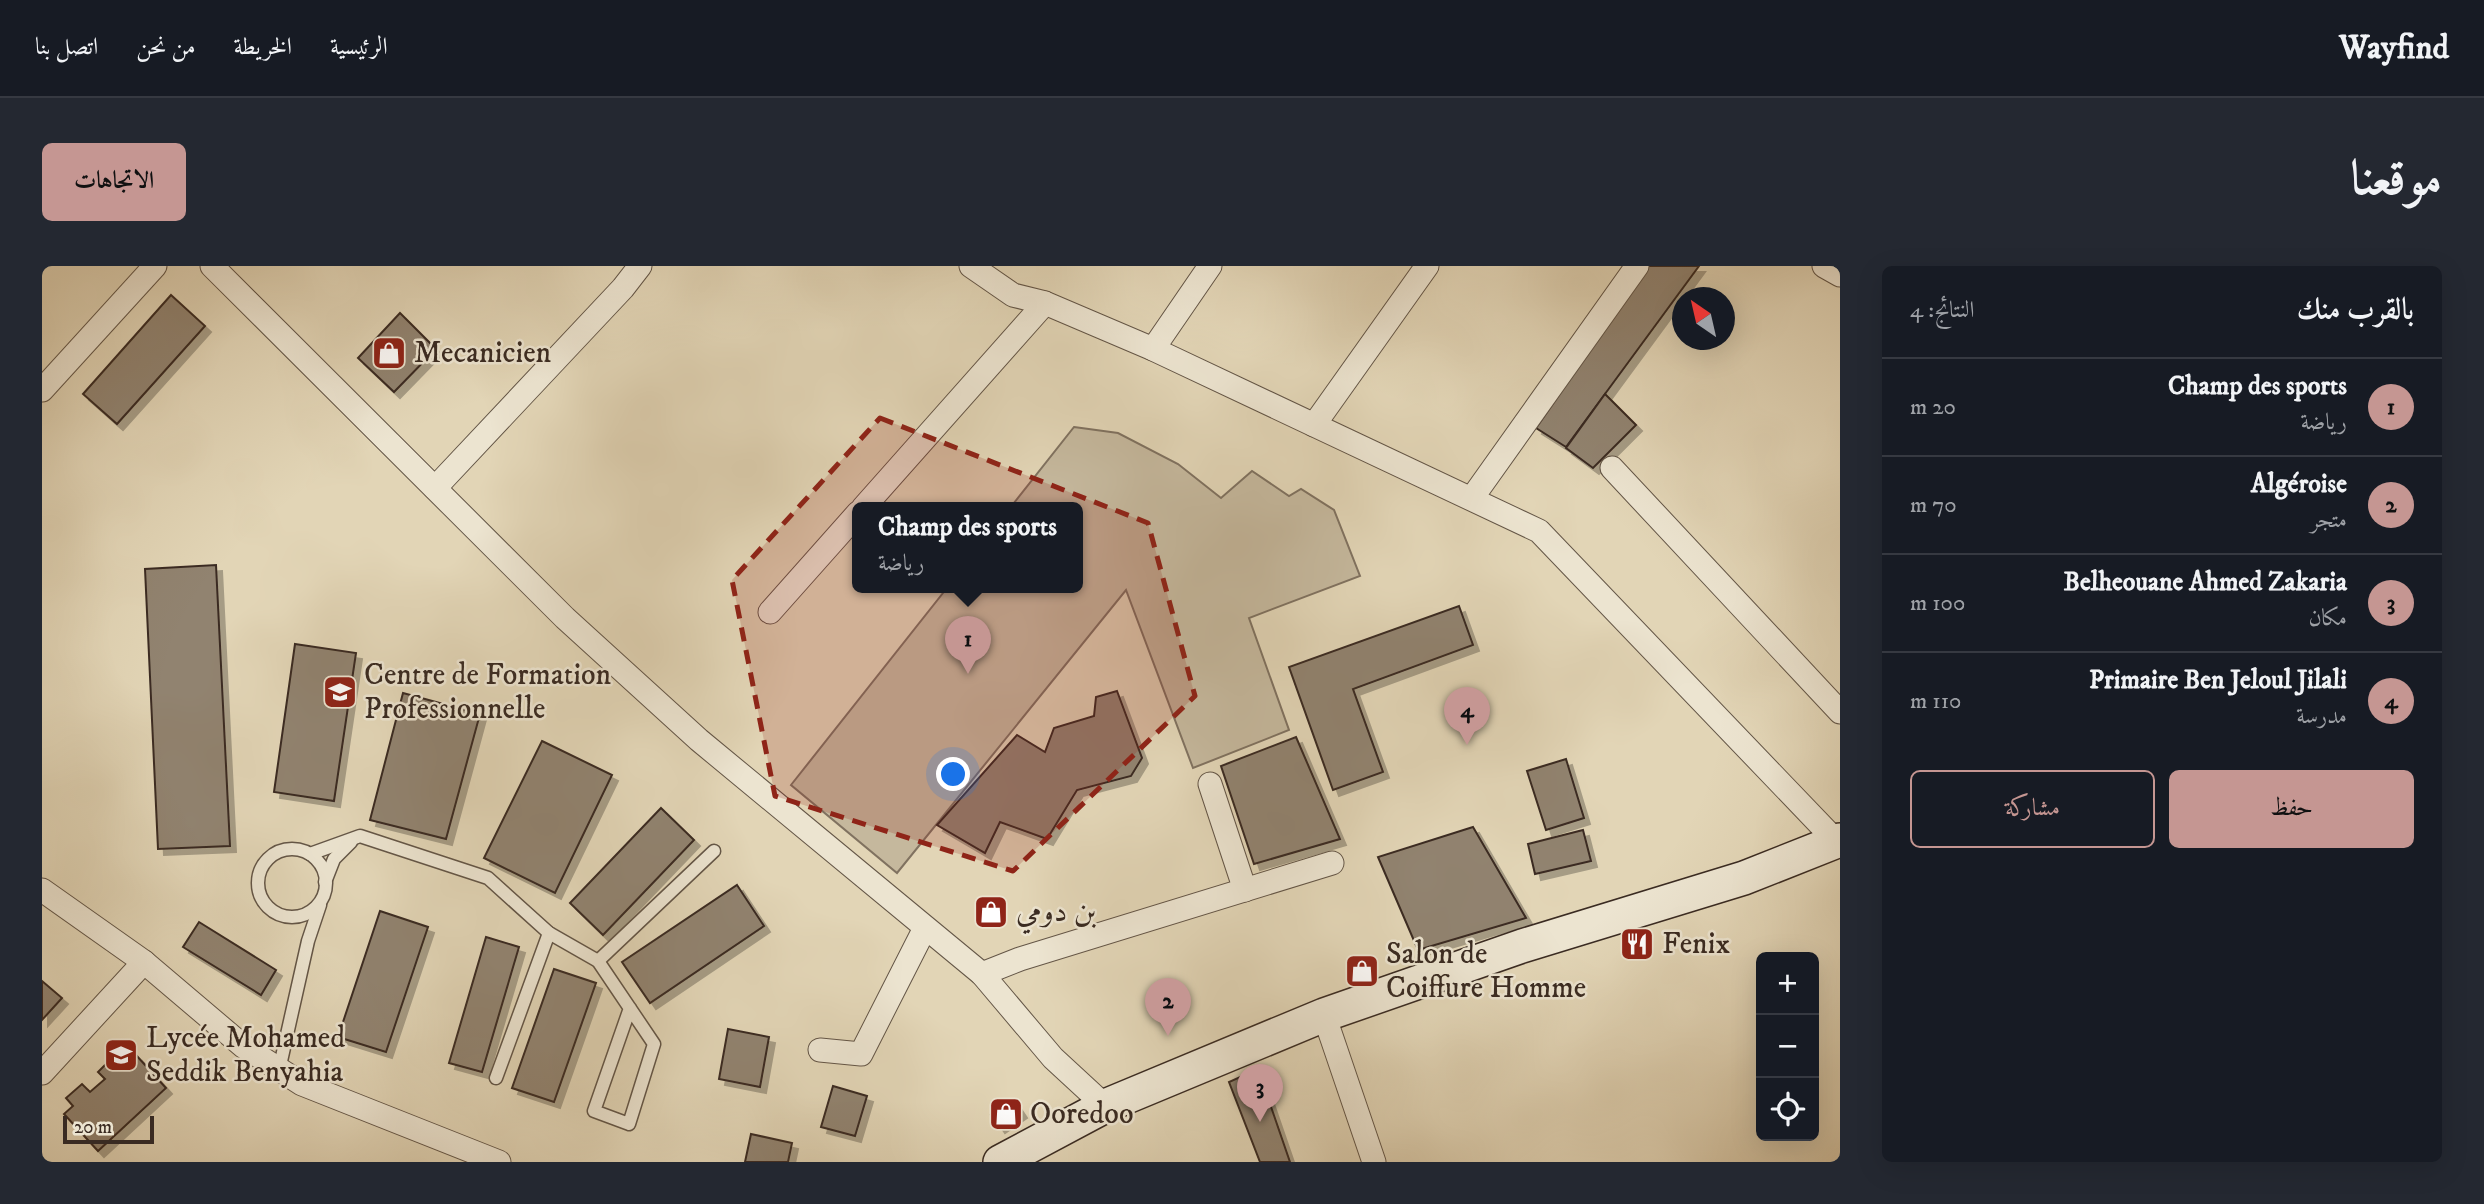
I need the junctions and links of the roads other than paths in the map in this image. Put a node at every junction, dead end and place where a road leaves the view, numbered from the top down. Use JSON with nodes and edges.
{"nodes":[{"id":1,"x":155,"y":266,"type":"edge"},
{"id":2,"x":212,"y":266,"type":"edge"},
{"id":3,"x":640,"y":266,"type":"edge"},
{"id":4,"x":971,"y":266,"type":"edge"},
{"id":5,"x":1210,"y":266,"type":"edge"},
{"id":6,"x":1427,"y":266,"type":"edge"},
{"id":7,"x":1637,"y":266,"type":"edge"},
{"id":8,"x":1824,"y":266,"type":"edge"},
{"id":9,"x":1840,"y":275,"type":"edge"},
{"id":10,"x":1045,"y":303,"type":"junction"},
{"id":11,"x":1153,"y":349,"type":"junction"},
{"id":12,"x":42,"y":390,"type":"edge"},
{"id":13,"x":1314,"y":425,"type":"junction"},
{"id":14,"x":1612,"y":468,"type":"dead end"},
{"id":15,"x":435,"y":488,"type":"junction"},
{"id":16,"x":1472,"y":498,"type":"junction"},
{"id":17,"x":868,"y":502,"type":"edge"},
{"id":18,"x":852,"y":520,"type":"edge"},
{"id":19,"x":770,"y":612,"type":"dead end"},
{"id":20,"x":1840,"y":712,"type":"edge"},
{"id":21,"x":1210,"y":784,"type":"dead end"},
{"id":22,"x":360,"y":836,"type":"junction"},
{"id":23,"x":1838,"y":841,"type":"edge"},
{"id":24,"x":714,"y":851,"type":"dead end"},
{"id":25,"x":310,"y":854,"type":"junction"},
{"id":26,"x":1332,"y":863,"type":"dead end"},
{"id":27,"x":325,"y":882,"type":"junction"},
{"id":28,"x":42,"y":890,"type":"edge"},
{"id":29,"x":1245,"y":890,"type":"junction"},
{"id":30,"x":322,"y":898,"type":"junction"},
{"id":31,"x":288,"y":917,"type":"junction"},
{"id":32,"x":925,"y":928,"type":"junction"},
{"id":33,"x":550,"y":933,"type":"junction"},
{"id":34,"x":308,"y":941,"type":"junction"},
{"id":35,"x":598,"y":961,"type":"junction"},
{"id":36,"x":144,"y":962,"type":"junction"},
{"id":37,"x":982,"y":974,"type":"junction"},
{"id":38,"x":630,"y":1008,"type":"junction"},
{"id":39,"x":1324,"y":1014,"type":"junction"},
{"id":40,"x":820,"y":1050,"type":"dead end"},
{"id":41,"x":279,"y":1070,"type":"junction"},
{"id":42,"x":42,"y":1073,"type":"edge"},
{"id":43,"x":496,"y":1077,"type":"dead end"},
{"id":44,"x":1105,"y":1107,"type":"junction"},
{"id":45,"x":1004,"y":1161,"type":"edge"},
{"id":46,"x":499,"y":1162,"type":"edge"},
{"id":47,"x":1374,"y":1162,"type":"edge"}],
"edges":[{"from":1,"to":12,"type":"street"},
{"from":2,"to":15,"type":"street"},
{"from":3,"to":15,"type":"street"},
{"from":4,"to":10,"type":"street"},
{"from":5,"to":11,"type":"street"},
{"from":6,"to":13,"type":"street"},
{"from":7,"to":16,"type":"street"},
{"from":8,"to":9,"type":"street"},
{"from":10,"to":11,"type":"street"},
{"from":10,"to":17,"type":"street"},
{"from":11,"to":13,"type":"street"},
{"from":13,"to":16,"type":"street"},
{"from":14,"to":20,"type":"street"},
{"from":15,"to":32,"type":"street"},
{"from":16,"to":23,"type":"street"},
{"from":18,"to":19,"type":"street"},
{"from":21,"to":29,"type":"street"},
{"from":22,"to":25,"type":"lane"},
{"from":22,"to":27,"type":"lane"},
{"from":22,"to":33,"type":"lane"},
{"from":23,"to":39,"type":"main road"},
{"from":24,"to":35,"type":"lane"},
{"from":25,"to":27,"type":"lane"},
{"from":25,"to":31,"type":"lane"},
{"from":26,"to":29,"type":"street"},
{"from":27,"to":30,"type":"lane"},
{"from":28,"to":36,"type":"street"},
{"from":29,"to":37,"type":"street"},
{"from":30,"to":31,"type":"lane"},
{"from":30,"to":34,"type":"lane"},
{"from":31,"to":34,"type":"lane"},
{"from":32,"to":37,"type":"street"},
{"from":32,"to":40,"type":"street"},
{"from":33,"to":35,"type":"lane"},
{"from":33,"to":43,"type":"lane"},
{"from":34,"to":41,"type":"lane"},
{"from":35,"to":38,"type":"lane"},
{"from":36,"to":41,"type":"street"},
{"from":36,"to":42,"type":"street"},
{"from":37,"to":44,"type":"street"},
{"from":38,"to":38,"type":"lane"},
{"from":39,"to":44,"type":"main road"},
{"from":39,"to":47,"type":"street"},
{"from":41,"to":46,"type":"street"},
{"from":44,"to":45,"type":"main road"}]}
